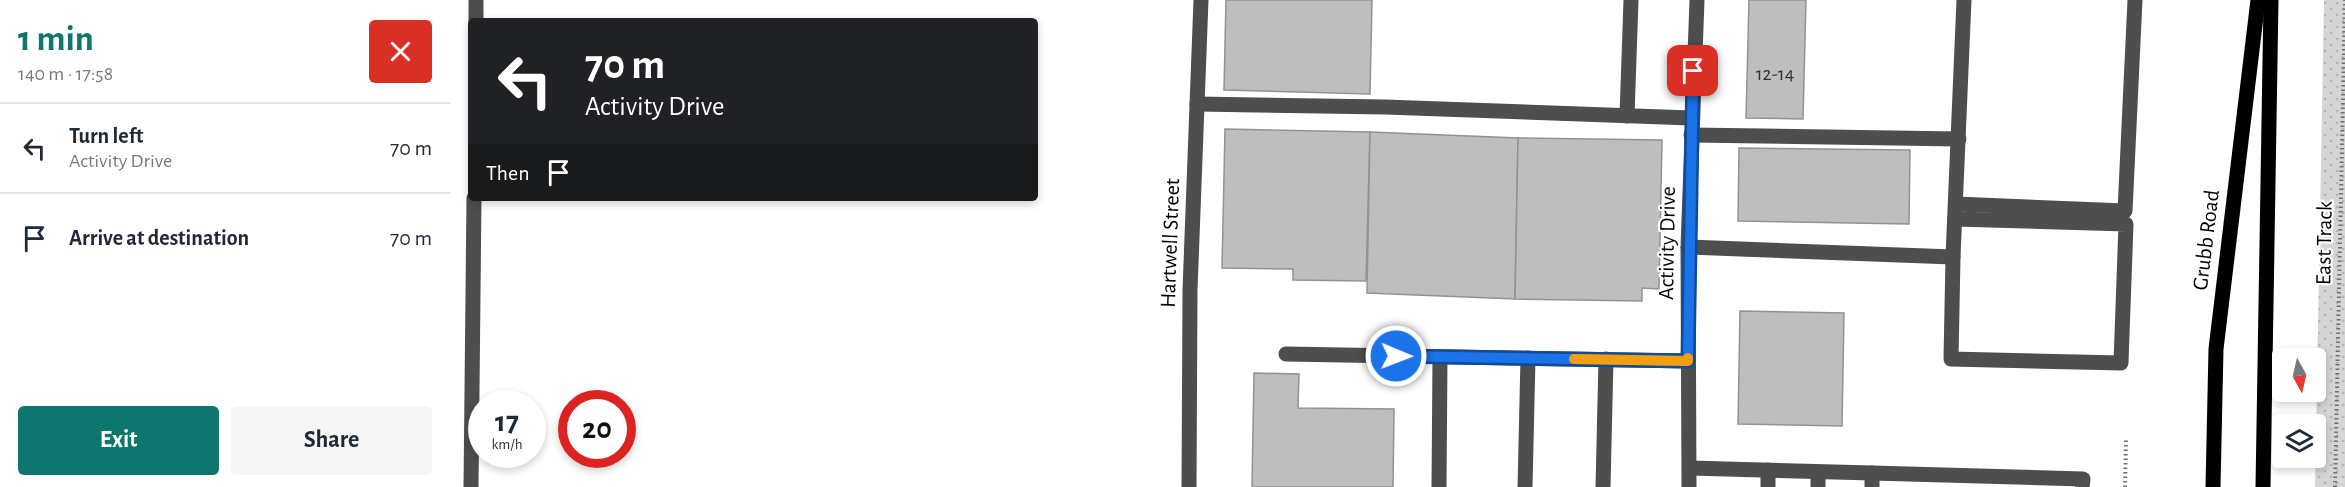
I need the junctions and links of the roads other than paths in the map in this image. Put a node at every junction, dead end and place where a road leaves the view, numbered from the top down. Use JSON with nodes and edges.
{"nodes":[{"id":1,"x":476,"y":0,"type":"edge"},
{"id":2,"x":1202,"y":0,"type":"edge"},
{"id":3,"x":1632,"y":0,"type":"edge"},
{"id":4,"x":1697,"y":0,"type":"edge"},
{"id":5,"x":1964,"y":0,"type":"edge"},
{"id":6,"x":2134,"y":0,"type":"edge"},
{"id":7,"x":2258,"y":0,"type":"edge"},
{"id":8,"x":2271,"y":0,"type":"edge"},
{"id":9,"x":476,"y":18,"type":"edge"},
{"id":10,"x":1197,"y":104,"type":"junction"},
{"id":11,"x":1627,"y":116,"type":"junction"},
{"id":12,"x":1691,"y":118,"type":"junction"},
{"id":13,"x":1691,"y":135,"type":"junction"},
{"id":14,"x":1959,"y":139,"type":"junction"},
{"id":15,"x":474,"y":201,"type":"edge"},
{"id":16,"x":1955,"y":211,"type":"junction"},
{"id":17,"x":1689,"y":247,"type":"junction"},
{"id":18,"x":1953,"y":257,"type":"junction"},
{"id":19,"x":1286,"y":354,"type":"dead end"},
{"id":20,"x":1440,"y":357,"type":"junction"},
{"id":21,"x":1528,"y":358,"type":"junction"},
{"id":22,"x":1606,"y":359,"type":"junction"},
{"id":23,"x":1688,"y":361,"type":"junction"},
{"id":24,"x":1690,"y":468,"type":"junction"},
{"id":25,"x":1768,"y":470,"type":"junction"},
{"id":26,"x":1818,"y":479,"type":"edge"},
{"id":27,"x":1872,"y":480,"type":"edge"},
{"id":28,"x":1955,"y":481,"type":"edge"},
{"id":29,"x":471,"y":487,"type":"edge"},
{"id":30,"x":1189,"y":487,"type":"edge"},
{"id":31,"x":1439,"y":487,"type":"edge"},
{"id":32,"x":1525,"y":487,"type":"edge"},
{"id":33,"x":1603,"y":487,"type":"edge"},
{"id":34,"x":1689,"y":487,"type":"edge"},
{"id":35,"x":1768,"y":487,"type":"edge"},
{"id":36,"x":2082,"y":487,"type":"edge"},
{"id":37,"x":2213,"y":487,"type":"edge"},
{"id":38,"x":2263,"y":487,"type":"edge"}],
"edges":[{"from":1,"to":9,"type":"street"},
{"from":2,"to":10,"type":"street","name":"Hartwell Street"},
{"from":3,"to":11,"type":"street"},
{"from":4,"to":12,"type":"street","name":"Activity Drive"},
{"from":5,"to":14,"type":"street"},
{"from":6,"to":16,"type":"street"},
{"from":7,"to":37,"type":"main road","name":"Grubb Road"},
{"from":8,"to":38,"type":"main road"},
{"from":10,"to":11,"type":"street"},
{"from":10,"to":30,"type":"street","name":"Hartwell Street"},
{"from":11,"to":12,"type":"street"},
{"from":12,"to":13,"type":"street","name":"Activity Drive"},
{"from":13,"to":14,"type":"street"},
{"from":13,"to":17,"type":"street","name":"Activity Drive"},
{"from":14,"to":16,"type":"street"},
{"from":15,"to":29,"type":"street"},
{"from":16,"to":18,"type":"street"},
{"from":16,"to":18,"type":"street"},
{"from":17,"to":18,"type":"street"},
{"from":17,"to":23,"type":"street","name":"Activity Drive"},
{"from":19,"to":20,"type":"street"},
{"from":20,"to":21,"type":"street"},
{"from":20,"to":31,"type":"street"},
{"from":21,"to":22,"type":"street"},
{"from":21,"to":32,"type":"street"},
{"from":22,"to":23,"type":"street"},
{"from":22,"to":33,"type":"street"},
{"from":23,"to":24,"type":"street","name":"Activity Drive"},
{"from":24,"to":25,"type":"street"},
{"from":24,"to":34,"type":"street","name":"Activity Drive"},
{"from":25,"to":26,"type":"street"},
{"from":25,"to":35,"type":"street"},
{"from":26,"to":27,"type":"street"},
{"from":27,"to":28,"type":"street"},
{"from":28,"to":36,"type":"street"}]}
